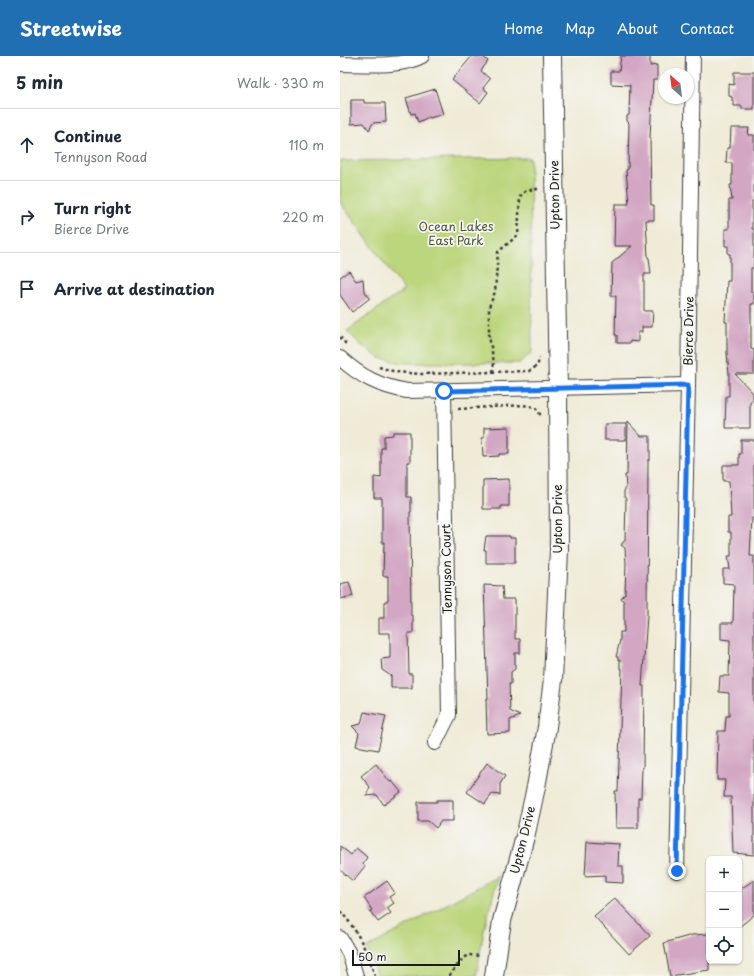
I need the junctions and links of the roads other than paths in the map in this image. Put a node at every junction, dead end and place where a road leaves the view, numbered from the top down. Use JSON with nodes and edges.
{"nodes":[{"id":1,"x":422,"y":56,"type":"edge"},
{"id":2,"x":552,"y":56,"type":"edge"},
{"id":3,"x":693,"y":56,"type":"edge"},
{"id":4,"x":340,"y":64,"type":"edge"},
{"id":5,"x":340,"y":358,"type":"edge"},
{"id":6,"x":688,"y":385,"type":"junction"},
{"id":7,"x":558,"y":389,"type":"junction"},
{"id":8,"x":444,"y":391,"type":"junction"},
{"id":9,"x":435,"y":744,"type":"dead end"},
{"id":10,"x":677,"y":871,"type":"dead end"},
{"id":11,"x":340,"y":938,"type":"edge"},
{"id":12,"x":356,"y":976,"type":"edge"},
{"id":13,"x":494,"y":976,"type":"edge"}],
"edges":[{"from":1,"to":4,"type":"street"},
{"from":2,"to":7,"type":"main road","name":"Upton Drive"},
{"from":3,"to":6,"type":"street","name":"Bierce Drive"},
{"from":5,"to":8,"type":"street"},
{"from":6,"to":7,"type":"street"},
{"from":6,"to":10,"type":"street","name":"Bierce Drive"},
{"from":7,"to":8,"type":"street"},
{"from":7,"to":13,"type":"main road","name":"Upton Drive"},
{"from":8,"to":9,"type":"street","name":"Tennyson Court"},
{"from":11,"to":12,"type":"street"}]}
